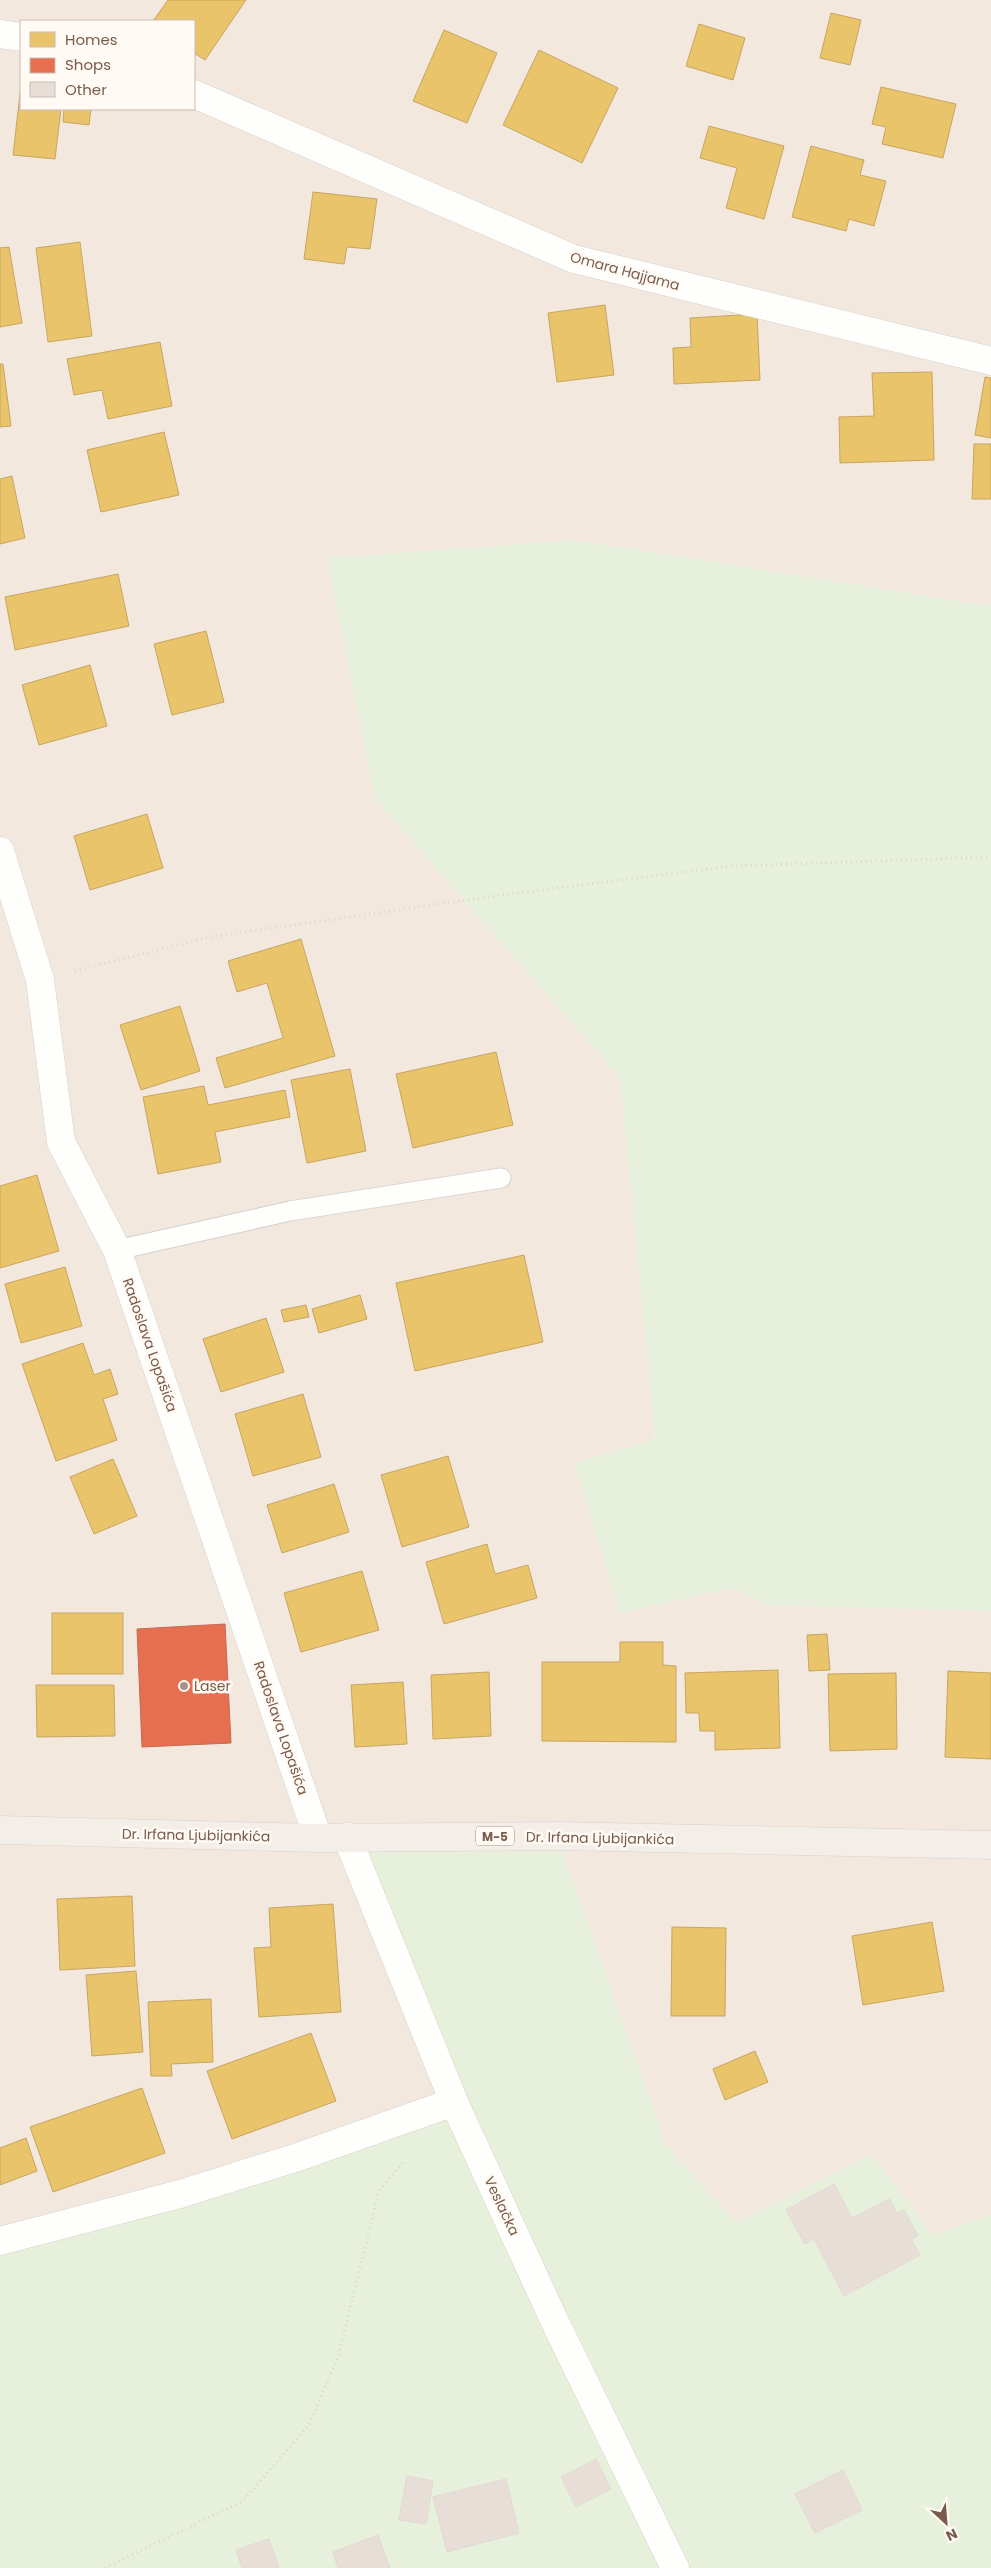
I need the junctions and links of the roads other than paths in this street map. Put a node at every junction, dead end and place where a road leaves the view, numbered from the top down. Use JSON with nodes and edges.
{"nodes":[{"id":1,"x":0,"y":34,"type":"edge"},
{"id":2,"x":20,"y":37,"type":"edge"},
{"id":3,"x":195,"y":94,"type":"edge"},
{"id":4,"x":991,"y":361,"type":"edge"},
{"id":5,"x":0,"y":851,"type":"edge"},
{"id":6,"x":501,"y":1178,"type":"dead end"},
{"id":7,"x":117,"y":1250,"type":"junction"},
{"id":8,"x":0,"y":1830,"type":"edge"},
{"id":9,"x":347,"y":1837,"type":"junction"},
{"id":10,"x":318,"y":1838,"type":"junction"},
{"id":11,"x":991,"y":1845,"type":"edge"},
{"id":12,"x":454,"y":2102,"type":"junction"},
{"id":13,"x":0,"y":2241,"type":"edge"},
{"id":14,"x":675,"y":2568,"type":"edge"}],
"edges":[{"from":1,"to":2,"type":"street"},
{"from":3,"to":4,"type":"street","name":"Omara Hajjama"},
{"from":5,"to":7,"type":"street","name":"Radoslava Lopašića"},
{"from":6,"to":7,"type":"lane"},
{"from":7,"to":10,"type":"street","name":"Radoslava Lopašića"},
{"from":8,"to":10,"type":"main road","name":"Dr. Irfana Ljubijankića","number":"M-5"},
{"from":9,"to":10,"type":"main road","name":"Dr. Irfana Ljubijankića","number":"M-5"},
{"from":9,"to":11,"type":"main road","name":"Dr. Irfana Ljubijankića","number":"M-5"},
{"from":9,"to":12,"type":"street","name":"Veslačka"},
{"from":12,"to":13,"type":"street"},
{"from":12,"to":14,"type":"street","name":"Veslačka"}]}
